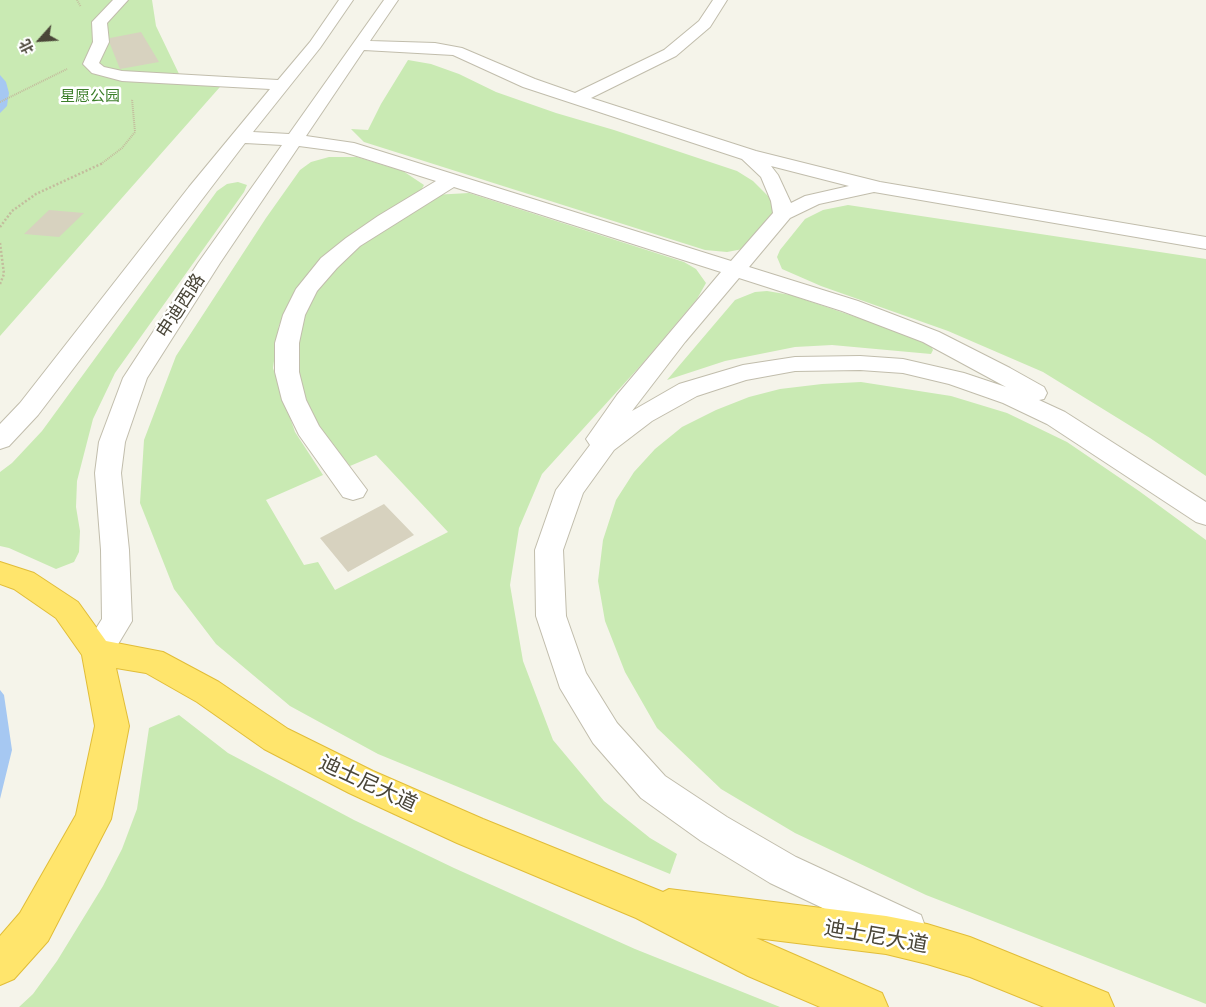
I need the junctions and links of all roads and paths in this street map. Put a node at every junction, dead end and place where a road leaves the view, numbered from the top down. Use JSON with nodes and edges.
{"nodes":[{"id":1,"x":77,"y":0,"type":"edge"},
{"id":2,"x":121,"y":0,"type":"edge"},
{"id":3,"x":346,"y":0,"type":"edge"},
{"id":4,"x":391,"y":0,"type":"edge"},
{"id":5,"x":720,"y":0,"type":"edge"},
{"id":6,"x":82,"y":11,"type":"dead end"},
{"id":7,"x":360,"y":45,"type":"junction"},
{"id":8,"x":52,"y":77,"type":"dead end"},
{"id":9,"x":284,"y":85,"type":"junction"},
{"id":10,"x":131,"y":96,"type":"dead end"},
{"id":11,"x":577,"y":98,"type":"junction"},
{"id":12,"x":0,"y":102,"type":"edge"},
{"id":13,"x":242,"y":137,"type":"junction"},
{"id":14,"x":294,"y":140,"type":"junction"},
{"id":15,"x":749,"y":155,"type":"junction"},
{"id":16,"x":452,"y":180,"type":"junction"},
{"id":17,"x":880,"y":188,"type":"junction"},
{"id":18,"x":784,"y":214,"type":"junction"},
{"id":19,"x":0,"y":227,"type":"edge"},
{"id":20,"x":0,"y":243,"type":"edge"},
{"id":21,"x":1206,"y":243,"type":"edge"},
{"id":22,"x":736,"y":270,"type":"junction"},
{"id":23,"x":0,"y":284,"type":"edge"},
{"id":24,"x":0,"y":440,"type":"edge"},
{"id":25,"x":354,"y":490,"type":"dead end"},
{"id":26,"x":570,"y":490,"type":"junction"},
{"id":27,"x":1206,"y":514,"type":"edge"},
{"id":28,"x":0,"y":573,"type":"edge"},
{"id":29,"x":97,"y":652,"type":"junction"},
{"id":30,"x":649,"y":905,"type":"junction"},
{"id":31,"x":970,"y":957,"type":"junction"},
{"id":32,"x":0,"y":965,"type":"edge"},
{"id":33,"x":868,"y":1007,"type":"edge"},
{"id":34,"x":1094,"y":1007,"type":"edge"}],
"edges":[{"from":1,"to":6,"type":"path"},
{"from":2,"to":9,"type":"street"},
{"from":3,"to":9,"type":"street"},
{"from":4,"to":7,"type":"street","name":"申迪西路"},
{"from":5,"to":11,"type":"street"},
{"from":7,"to":11,"type":"street"},
{"from":7,"to":14,"type":"street","name":"申迪西路"},
{"from":8,"to":12,"type":"path"},
{"from":9,"to":13,"type":"street"},
{"from":10,"to":19,"type":"path"},
{"from":11,"to":15,"type":"street"},
{"from":13,"to":14,"type":"street"},
{"from":13,"to":24,"type":"street"},
{"from":14,"to":16,"type":"street"},
{"from":14,"to":29,"type":"street","name":"申迪西路"},
{"from":15,"to":17,"type":"street"},
{"from":15,"to":18,"type":"street"},
{"from":16,"to":22,"type":"street"},
{"from":16,"to":25,"type":"street"},
{"from":17,"to":18,"type":"street"},
{"from":17,"to":21,"type":"street"},
{"from":18,"to":22,"type":"street"},
{"from":20,"to":23,"type":"path"},
{"from":22,"to":26,"type":"street"},
{"from":22,"to":27,"type":"street"},
{"from":26,"to":27,"type":"street"},
{"from":26,"to":31,"type":"street"},
{"from":28,"to":29,"type":"highway"},
{"from":29,"to":30,"type":"highway","name":"迪士尼大道"},
{"from":29,"to":32,"type":"highway"},
{"from":30,"to":31,"type":"highway","name":"迪士尼大道"},
{"from":30,"to":33,"type":"highway","name":"迪士尼大道"},
{"from":31,"to":34,"type":"highway","name":"迪士尼大道"}]}
